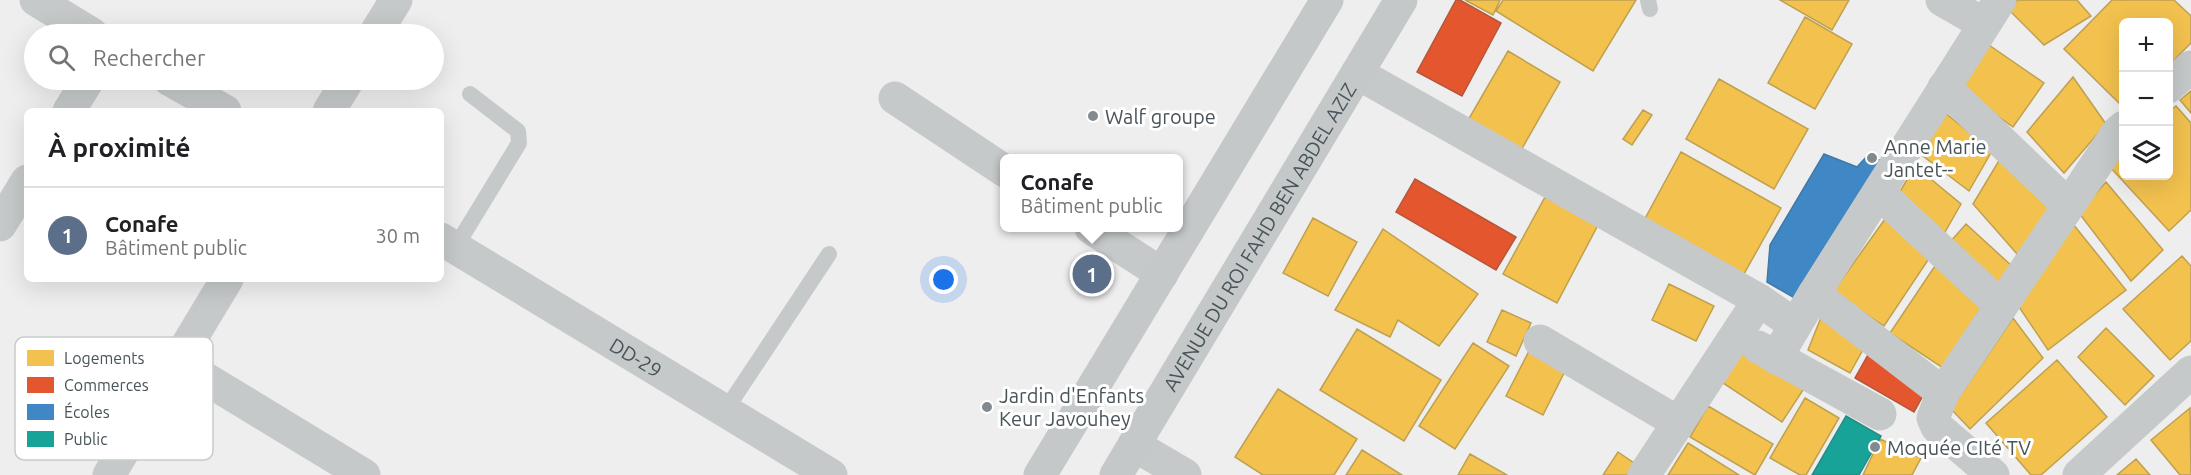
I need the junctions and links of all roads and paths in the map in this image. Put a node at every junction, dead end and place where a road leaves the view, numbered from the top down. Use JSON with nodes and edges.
{"nodes":[{"id":1,"x":36,"y":0,"type":"edge"},
{"id":2,"x":396,"y":0,"type":"edge"},
{"id":3,"x":1327,"y":0,"type":"edge"},
{"id":4,"x":1401,"y":0,"type":"edge"},
{"id":5,"x":1942,"y":0,"type":"edge"},
{"id":6,"x":1992,"y":12,"type":"edge"},
{"id":7,"x":76,"y":24,"type":"edge"},
{"id":8,"x":381,"y":24,"type":"edge"},
{"id":9,"x":2191,"y":68,"type":"edge"},
{"id":10,"x":1357,"y":72,"type":"junction"},
{"id":11,"x":2173,"y":84,"type":"edge"},
{"id":12,"x":1944,"y":87,"type":"junction"},
{"id":13,"x":82,"y":90,"type":"edge"},
{"id":14,"x":188,"y":90,"type":"edge"},
{"id":15,"x":342,"y":90,"type":"edge"},
{"id":16,"x":470,"y":94,"type":"dead end"},
{"id":17,"x":895,"y":98,"type":"dead end"},
{"id":18,"x":71,"y":108,"type":"edge"},
{"id":19,"x":220,"y":108,"type":"edge"},
{"id":20,"x":331,"y":108,"type":"edge"},
{"id":21,"x":2119,"y":131,"type":"edge"},
{"id":22,"x":1000,"y":168,"type":"edge"},
{"id":23,"x":24,"y":186,"type":"edge"},
{"id":24,"x":1879,"y":193,"type":"junction"},
{"id":25,"x":2068,"y":205,"type":"junction"},
{"id":26,"x":0,"y":225,"type":"edge"},
{"id":27,"x":1097,"y":232,"type":"edge"},
{"id":28,"x":448,"y":244,"type":"edge"},
{"id":29,"x":829,"y":254,"type":"dead end"},
{"id":30,"x":1162,"y":274,"type":"junction"},
{"id":31,"x":225,"y":282,"type":"edge"},
{"id":32,"x":1814,"y":294,"type":"junction"},
{"id":33,"x":1759,"y":300,"type":"junction"},
{"id":34,"x":2001,"y":306,"type":"junction"},
{"id":35,"x":1795,"y":325,"type":"junction"},
{"id":36,"x":1738,"y":334,"type":"junction"},
{"id":37,"x":193,"y":337,"type":"edge"},
{"id":38,"x":1540,"y":341,"type":"dead end"},
{"id":39,"x":1776,"y":358,"type":"junction"},
{"id":40,"x":2191,"y":372,"type":"edge"},
{"id":41,"x":213,"y":383,"type":"edge"},
{"id":42,"x":1942,"y":393,"type":"junction"},
{"id":43,"x":725,"y":411,"type":"junction"},
{"id":44,"x":1880,"y":414,"type":"dead end"},
{"id":45,"x":1677,"y":422,"type":"junction"},
{"id":46,"x":1134,"y":445,"type":"junction"},
{"id":47,"x":118,"y":460,"type":"edge"},
{"id":48,"x":109,"y":475,"type":"edge"},
{"id":49,"x":364,"y":475,"type":"edge"},
{"id":50,"x":831,"y":475,"type":"edge"},
{"id":51,"x":1040,"y":475,"type":"edge"},
{"id":52,"x":1116,"y":475,"type":"edge"},
{"id":53,"x":1185,"y":475,"type":"edge"},
{"id":54,"x":1644,"y":475,"type":"edge"},
{"id":55,"x":1993,"y":475,"type":"edge"},
{"id":56,"x":2079,"y":475,"type":"edge"}],
"edges":[{"from":1,"to":7,"type":"street"},
{"from":2,"to":8,"type":"street"},
{"from":3,"to":30,"type":"main road"},
{"from":4,"to":10,"type":"main road","name":"AVENUE DU ROI FAHD BEN ABDEL AZIZ"},
{"from":5,"to":6,"type":"street"},
{"from":6,"to":12,"type":"street"},
{"from":9,"to":11,"type":"street"},
{"from":10,"to":33,"type":"street"},
{"from":10,"to":46,"type":"main road","name":"AVENUE DU ROI FAHD BEN ABDEL AZIZ"},
{"from":12,"to":24,"type":"street"},
{"from":12,"to":25,"type":"street"},
{"from":13,"to":18,"type":"street"},
{"from":14,"to":19,"type":"street"},
{"from":15,"to":20,"type":"street"},
{"from":16,"to":28,"type":"lane"},
{"from":17,"to":22,"type":"street"},
{"from":21,"to":25,"type":"street"},
{"from":23,"to":26,"type":"street"},
{"from":24,"to":32,"type":"street"},
{"from":24,"to":34,"type":"street"},
{"from":25,"to":34,"type":"street"},
{"from":27,"to":30,"type":"street"},
{"from":28,"to":43,"type":"street","name":"DD-29"},
{"from":29,"to":43,"type":"lane"},
{"from":30,"to":51,"type":"main road"},
{"from":31,"to":37,"type":"street"},
{"from":32,"to":35,"type":"street"},
{"from":32,"to":42,"type":"street"},
{"from":33,"to":35,"type":"street"},
{"from":33,"to":36,"type":"street"},
{"from":34,"to":42,"type":"street"},
{"from":35,"to":39,"type":"street"},
{"from":36,"to":39,"type":"street"},
{"from":36,"to":45,"type":"street"},
{"from":38,"to":45,"type":"street"},
{"from":39,"to":44,"type":"street"},
{"from":40,"to":56,"type":"street"},
{"from":41,"to":49,"type":"street"},
{"from":42,"to":55,"type":"street"},
{"from":43,"to":50,"type":"street","name":"DD-29"},
{"from":45,"to":54,"type":"street"},
{"from":46,"to":52,"type":"main road","name":"AVENUE DU ROI FAHD BEN ABDEL AZIZ"},
{"from":46,"to":53,"type":"street"},
{"from":47,"to":48,"type":"street"}]}
